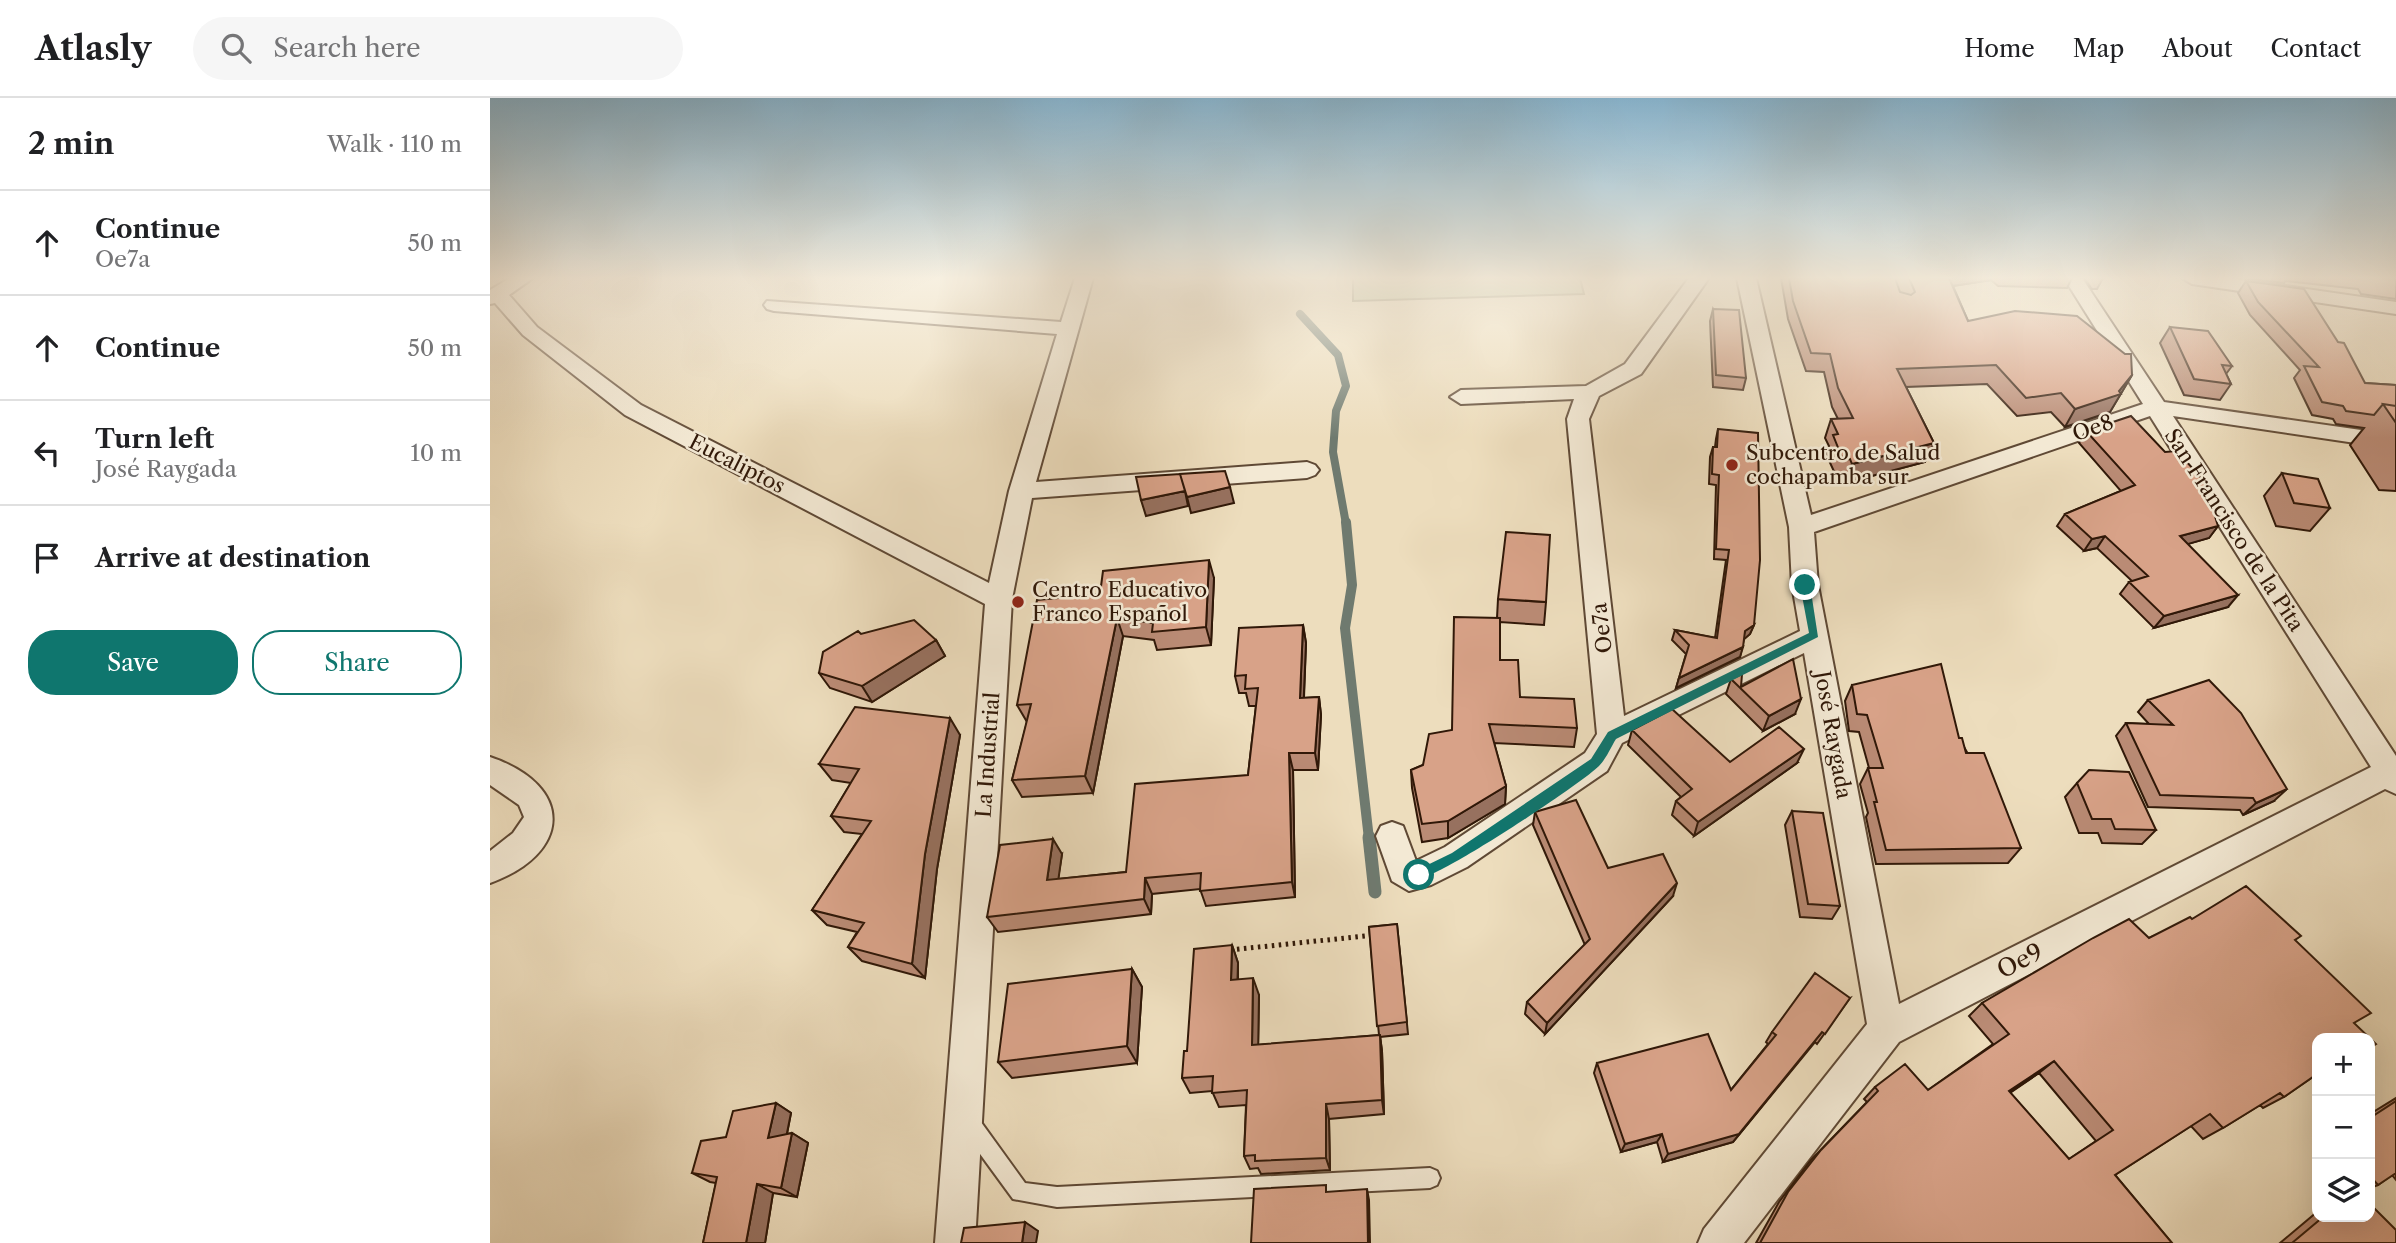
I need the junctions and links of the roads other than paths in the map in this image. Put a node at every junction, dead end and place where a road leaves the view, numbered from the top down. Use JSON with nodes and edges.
{"nodes":[{"id":1,"x":531,"y":331,"type":"edge"},
{"id":2,"x":1067,"y":331,"type":"edge"},
{"id":3,"x":1660,"y":331,"type":"edge"},
{"id":4,"x":1758,"y":331,"type":"edge"},
{"id":5,"x":2107,"y":331,"type":"edge"},
{"id":6,"x":1587,"y":392,"type":"junction"},
{"id":7,"x":1461,"y":397,"type":"dead end"},
{"id":8,"x":2155,"y":407,"type":"junction"},
{"id":9,"x":2396,"y":442,"type":"edge"},
{"id":10,"x":1307,"y":470,"type":"dead end"},
{"id":11,"x":1021,"y":491,"type":"junction"},
{"id":12,"x":1801,"y":527,"type":"junction"},
{"id":13,"x":999,"y":599,"type":"junction"},
{"id":14,"x":1815,"y":635,"type":"junction"},
{"id":15,"x":1612,"y":735,"type":"junction"},
{"id":16,"x":490,"y":769,"type":"edge"},
{"id":17,"x":2394,"y":776,"type":"edge"},
{"id":18,"x":1392,"y":836,"type":"dead end"},
{"id":19,"x":490,"y":869,"type":"edge"},
{"id":20,"x":1886,"y":1029,"type":"junction"},
{"id":21,"x":964,"y":1115,"type":"junction"},
{"id":22,"x":1430,"y":1178,"type":"dead end"},
{"id":23,"x":956,"y":1243,"type":"edge"},
{"id":24,"x":1718,"y":1243,"type":"edge"}],
"edges":[{"from":1,"to":13,"type":"street","name":"Eucaliptos"},
{"from":2,"to":11,"type":"street","name":"La Industrial"},
{"from":3,"to":6,"type":"street"},
{"from":4,"to":12,"type":"street","name":"José Raygada"},
{"from":5,"to":8,"type":"street","name":"San Francisco de la Pita"},
{"from":6,"to":7,"type":"street"},
{"from":6,"to":15,"type":"street","name":"Oe7a"},
{"from":8,"to":9,"type":"street","name":"Oe8"},
{"from":8,"to":12,"type":"street","name":"Oe8"},
{"from":8,"to":17,"type":"street","name":"San Francisco de la Pita"},
{"from":10,"to":11,"type":"street"},
{"from":11,"to":13,"type":"street","name":"La Industrial"},
{"from":12,"to":14,"type":"street","name":"José Raygada"},
{"from":13,"to":21,"type":"street","name":"La Industrial"},
{"from":14,"to":15,"type":"street"},
{"from":14,"to":20,"type":"street","name":"José Raygada"},
{"from":15,"to":18,"type":"street"},
{"from":16,"to":19,"type":"street"},
{"from":17,"to":20,"type":"street","name":"Oe9"},
{"from":20,"to":24,"type":"street","name":"Oe9"},
{"from":21,"to":22,"type":"lane"},
{"from":21,"to":23,"type":"street","name":"La Industrial"}]}
